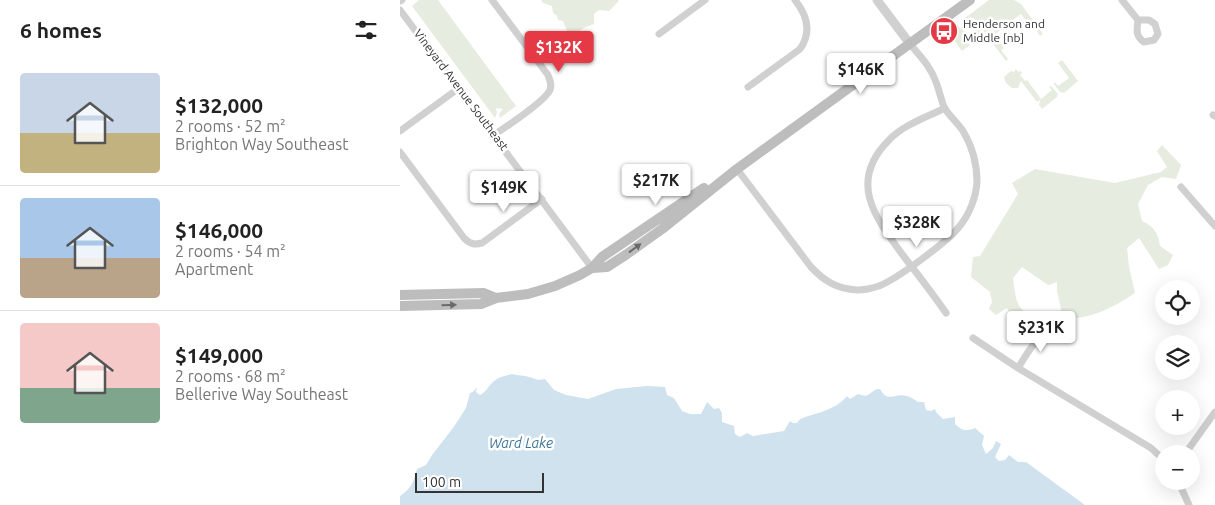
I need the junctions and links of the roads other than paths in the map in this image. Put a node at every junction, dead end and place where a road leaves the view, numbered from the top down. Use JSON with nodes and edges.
{"nodes":[{"id":1,"x":492,"y":0,"type":"edge"},
{"id":2,"x":705,"y":0,"type":"edge"},
{"id":3,"x":795,"y":0,"type":"edge"},
{"id":4,"x":876,"y":0,"type":"edge"},
{"id":5,"x":970,"y":0,"type":"edge"},
{"id":6,"x":1122,"y":0,"type":"edge"},
{"id":7,"x":400,"y":10,"type":"edge"},
{"id":8,"x":1138,"y":20,"type":"dead end"},
{"id":9,"x":659,"y":34,"type":"dead end"},
{"id":10,"x":910,"y":44,"type":"junction"},
{"id":11,"x":748,"y":87,"type":"dead end"},
{"id":12,"x":458,"y":88,"type":"junction"},
{"id":13,"x":945,"y":108,"type":"junction"},
{"id":14,"x":400,"y":132,"type":"edge"},
{"id":15,"x":494,"y":135,"type":"junction"},
{"id":16,"x":400,"y":152,"type":"edge"},
{"id":17,"x":737,"y":169,"type":"junction"},
{"id":18,"x":1181,"y":187,"type":"dead end"},
{"id":19,"x":542,"y":198,"type":"junction"},
{"id":20,"x":1215,"y":226,"type":"edge"},
{"id":21,"x":911,"y":266,"type":"junction"},
{"id":22,"x":592,"y":268,"type":"junction"},
{"id":23,"x":400,"y":295,"type":"edge"},
{"id":24,"x":496,"y":298,"type":"junction"},
{"id":25,"x":400,"y":306,"type":"edge"},
{"id":26,"x":946,"y":313,"type":"dead end"},
{"id":27,"x":1060,"y":329,"type":"dead end"},
{"id":28,"x":973,"y":338,"type":"dead end"},
{"id":29,"x":1018,"y":368,"type":"junction"},
{"id":30,"x":1215,"y":412,"type":"edge"},
{"id":31,"x":1191,"y":445,"type":"edge"},
{"id":32,"x":1155,"y":451,"type":"edge"},
{"id":33,"x":1182,"y":490,"type":"edge"},
{"id":34,"x":1189,"y":505,"type":"edge"}],
"edges":[{"from":1,"to":15,"type":"street"},
{"from":2,"to":9,"type":"street"},
{"from":3,"to":11,"type":"street"},
{"from":4,"to":10,"type":"street"},
{"from":5,"to":10,"type":"main road"},
{"from":6,"to":8,"type":"street"},
{"from":7,"to":12,"type":"street","name":"Vineyard Avenue Southeast"},
{"from":10,"to":13,"type":"street"},
{"from":10,"to":17,"type":"main road"},
{"from":12,"to":14,"type":"street"},
{"from":12,"to":15,"type":"street","name":"Vineyard Avenue Southeast"},
{"from":13,"to":21,"type":"street"},
{"from":13,"to":21,"type":"street"},
{"from":15,"to":19,"type":"street","name":"Vineyard Avenue Southeast"},
{"from":16,"to":19,"type":"street"},
{"from":17,"to":21,"type":"street"},
{"from":17,"to":22,"type":"main road"},
{"from":18,"to":20,"type":"street"},
{"from":19,"to":22,"type":"street","name":"Vineyard Avenue Southeast"},
{"from":21,"to":26,"type":"street"},
{"from":22,"to":24,"type":"main road"},
{"from":23,"to":24,"type":"main road"},
{"from":25,"to":24,"type":"main road","one_way":true},
{"from":27,"to":29,"type":"street"},
{"from":28,"to":29,"type":"street"},
{"from":29,"to":32,"type":"street"},
{"from":30,"to":31,"type":"street"},
{"from":33,"to":34,"type":"street"}]}
